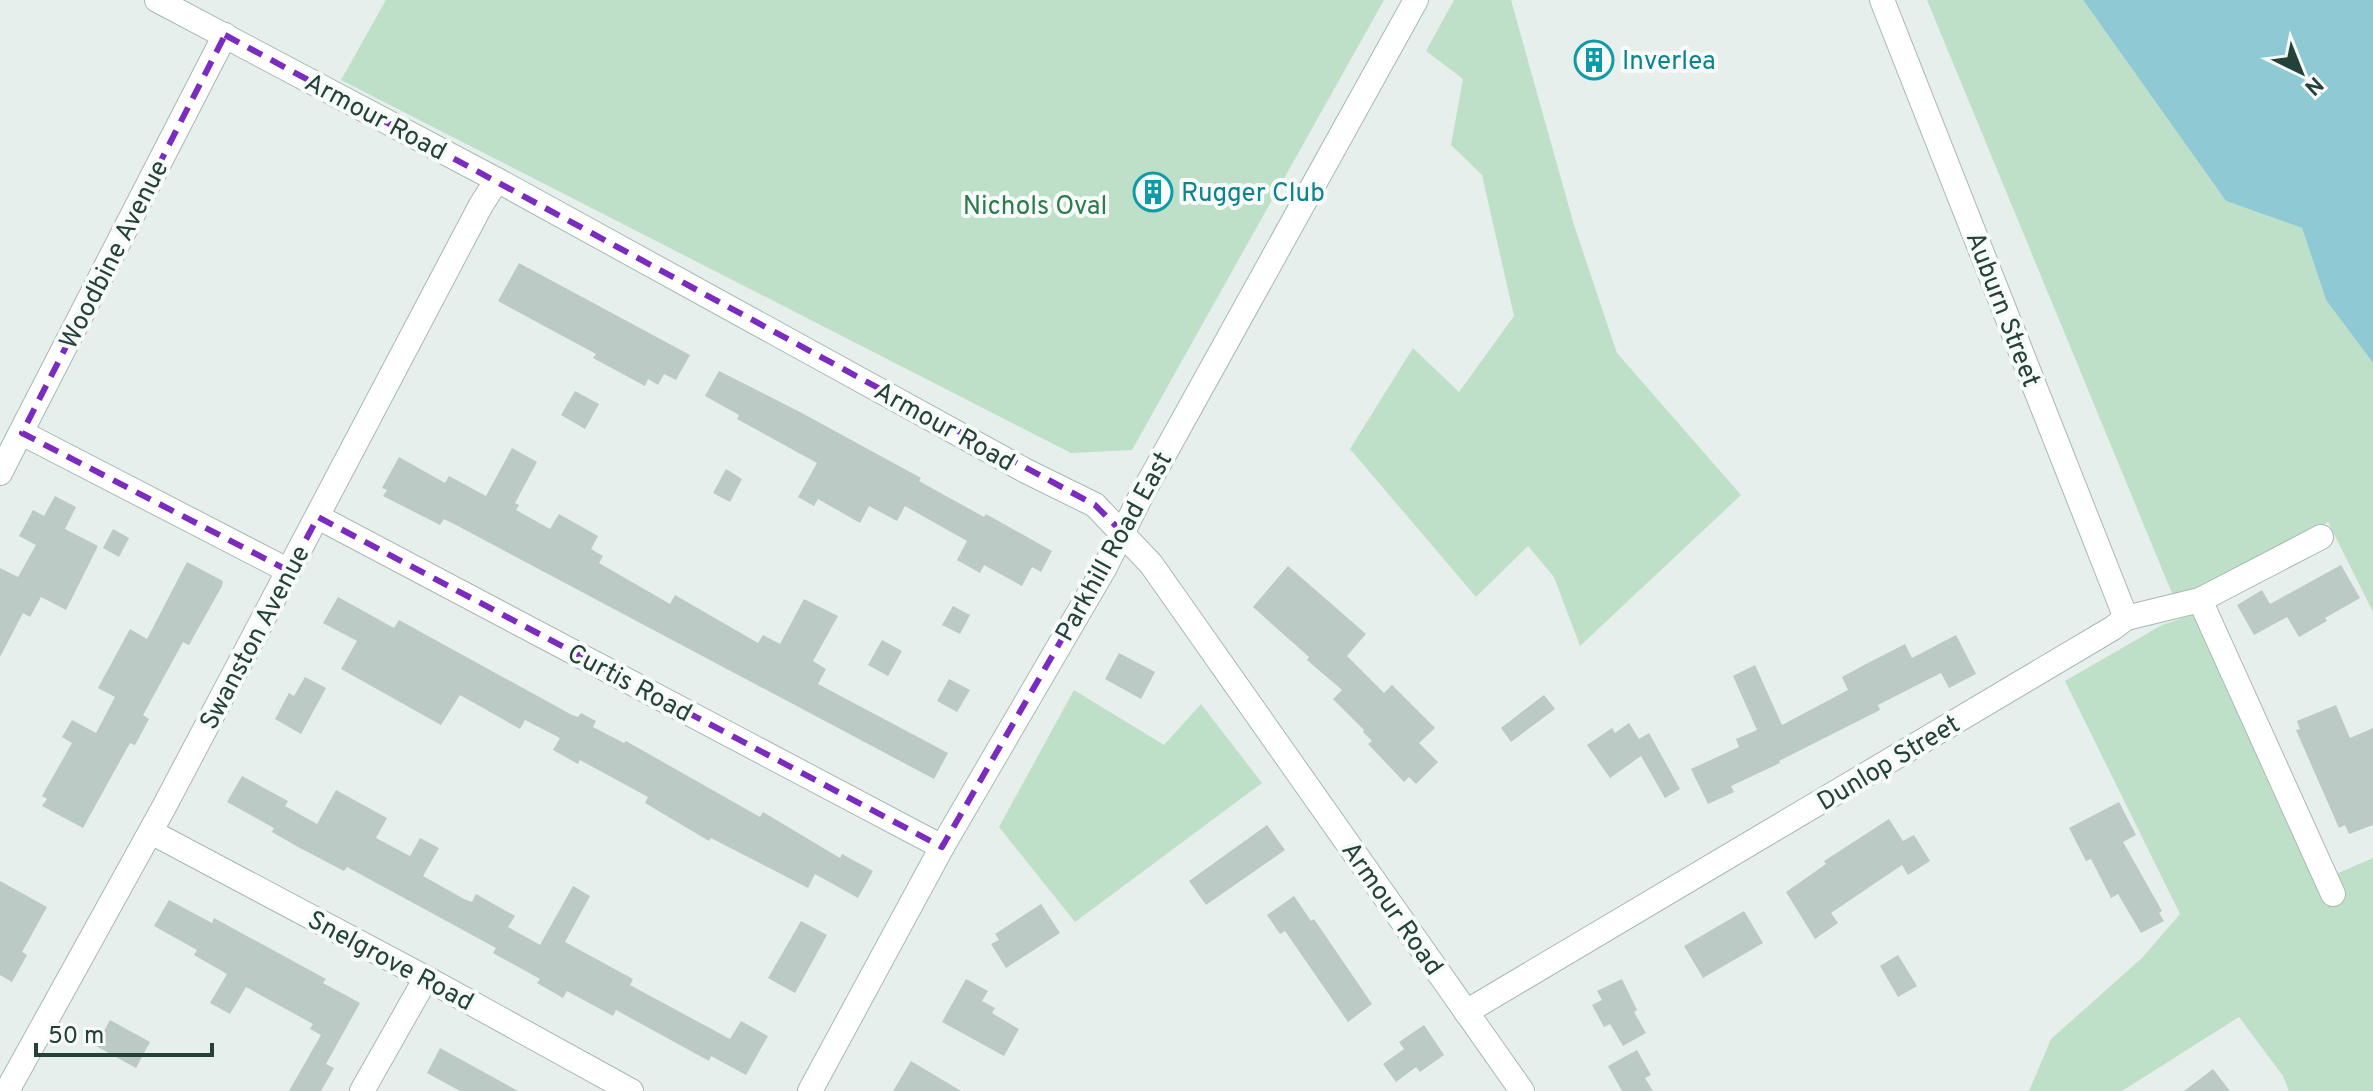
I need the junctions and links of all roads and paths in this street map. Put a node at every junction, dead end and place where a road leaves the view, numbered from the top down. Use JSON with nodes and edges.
{"nodes":[{"id":1,"x":157,"y":0,"type":"edge"},
{"id":2,"x":1416,"y":0,"type":"edge"},
{"id":3,"x":1882,"y":0,"type":"edge"},
{"id":4,"x":225,"y":35,"type":"junction"},
{"id":5,"x":497,"y":180,"type":"junction"},
{"id":6,"x":22,"y":433,"type":"junction"},
{"id":7,"x":0,"y":473,"type":"edge"},
{"id":8,"x":318,"y":517,"type":"junction"},
{"id":9,"x":1123,"y":533,"type":"junction"},
{"id":10,"x":2321,"y":537,"type":"dead end"},
{"id":11,"x":289,"y":571,"type":"junction"},
{"id":12,"x":2200,"y":600,"type":"junction"},
{"id":13,"x":2126,"y":618,"type":"junction"},
{"id":14,"x":151,"y":832,"type":"junction"},
{"id":15,"x":942,"y":847,"type":"junction"},
{"id":16,"x":2333,"y":894,"type":"dead end"},
{"id":17,"x":426,"y":978,"type":"junction"},
{"id":18,"x":1466,"y":1012,"type":"junction"},
{"id":19,"x":7,"y":1091,"type":"edge"},
{"id":20,"x":362,"y":1091,"type":"edge"},
{"id":21,"x":631,"y":1091,"type":"edge"},
{"id":22,"x":810,"y":1091,"type":"edge"},
{"id":23,"x":1522,"y":1091,"type":"edge"}],
"edges":[{"from":1,"to":4,"type":"street","name":"Armour Road"},
{"from":2,"to":9,"type":"street","name":"Parkhill Road East"},
{"from":3,"to":13,"type":"street","name":"Auburn Street"},
{"from":4,"to":5,"type":"street","name":"Armour Road"},
{"from":4,"to":6,"type":"street","name":"Woodbine Avenue"},
{"from":5,"to":8,"type":"street","name":"Swanston Avenue"},
{"from":5,"to":9,"type":"street","name":"Armour Road"},
{"from":6,"to":7,"type":"street","name":"Woodbine Avenue"},
{"from":6,"to":11,"type":"street"},
{"from":8,"to":11,"type":"street","name":"Swanston Avenue"},
{"from":8,"to":15,"type":"street","name":"Curtis Road"},
{"from":9,"to":15,"type":"street","name":"Parkhill Road East"},
{"from":9,"to":18,"type":"street","name":"Armour Road"},
{"from":10,"to":12,"type":"street","name":"Dunlop Street"},
{"from":11,"to":14,"type":"street","name":"Swanston Avenue"},
{"from":12,"to":13,"type":"street","name":"Dunlop Street"},
{"from":12,"to":16,"type":"street"},
{"from":13,"to":18,"type":"street","name":"Dunlop Street"},
{"from":14,"to":17,"type":"street","name":"Snelgrove Road"},
{"from":14,"to":19,"type":"street","name":"Swanston Avenue"},
{"from":15,"to":22,"type":"street","name":"Parkhill Road East"},
{"from":17,"to":20,"type":"street"},
{"from":17,"to":21,"type":"street","name":"Snelgrove Road"},
{"from":18,"to":23,"type":"street","name":"Armour Road"}]}
